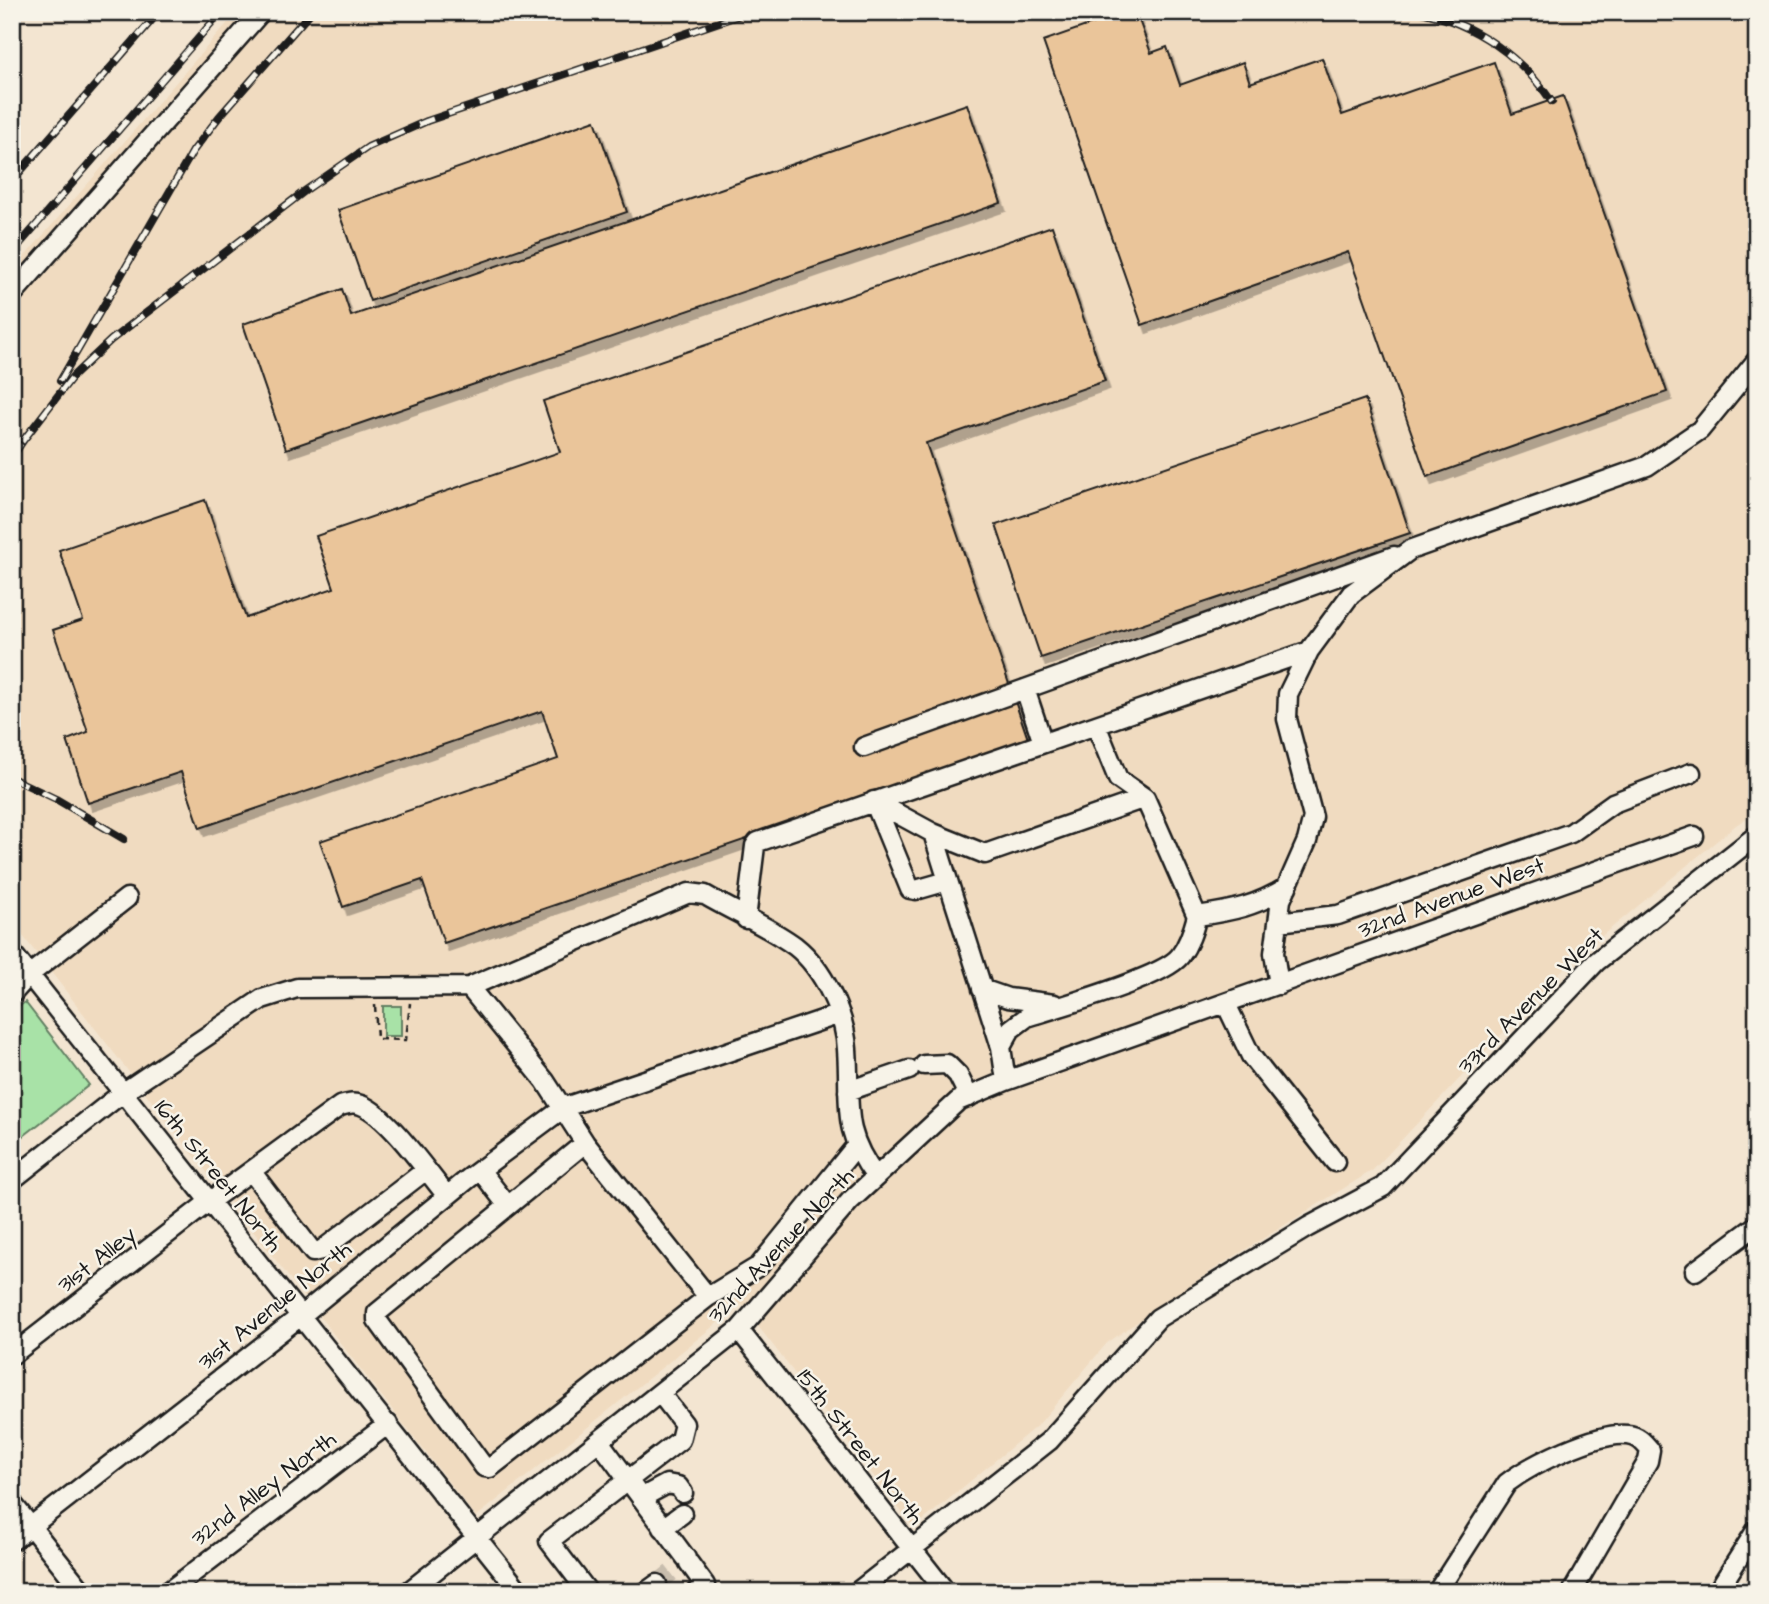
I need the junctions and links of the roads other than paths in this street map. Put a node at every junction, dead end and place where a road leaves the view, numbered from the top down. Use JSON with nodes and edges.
{"nodes":[{"id":1,"x":261,"y":12,"type":"edge"},
{"id":2,"x":12,"y":295,"type":"edge"},
{"id":3,"x":1757,"y":360,"type":"edge"},
{"id":4,"x":1410,"y":550,"type":"junction"},
{"id":5,"x":1308,"y":651,"type":"junction"},
{"id":6,"x":1025,"y":689,"type":"junction"},
{"id":7,"x":1096,"y":725,"type":"junction"},
{"id":8,"x":1043,"y":743,"type":"junction"},
{"id":9,"x":864,"y":747,"type":"dead end"},
{"id":10,"x":1690,"y":773,"type":"dead end"},
{"id":11,"x":1145,"y":798,"type":"junction"},
{"id":12,"x":874,"y":802,"type":"junction"},
{"id":13,"x":933,"y":833,"type":"junction"},
{"id":14,"x":1757,"y":835,"type":"edge"},
{"id":15,"x":1693,"y":836,"type":"dead end"},
{"id":16,"x":949,"y":884,"type":"junction"},
{"id":17,"x":1287,"y":887,"type":"junction"},
{"id":18,"x":127,"y":898,"type":"dead end"},
{"id":19,"x":1197,"y":916,"type":"junction"},
{"id":20,"x":746,"y":919,"type":"junction"},
{"id":21,"x":1278,"y":922,"type":"junction"},
{"id":22,"x":12,"y":953,"type":"edge"},
{"id":23,"x":29,"y":975,"type":"junction"},
{"id":24,"x":1279,"y":985,"type":"junction"},
{"id":25,"x":469,"y":987,"type":"junction"},
{"id":26,"x":982,"y":989,"type":"junction"},
{"id":27,"x":12,"y":994,"type":"edge"},
{"id":28,"x":1226,"y":1004,"type":"junction"},
{"id":29,"x":1063,"y":1005,"type":"junction"},
{"id":30,"x":839,"y":1014,"type":"junction"},
{"id":31,"x":1001,"y":1047,"type":"junction"},
{"id":32,"x":1006,"y":1081,"type":"junction"},
{"id":33,"x":848,"y":1091,"type":"junction"},
{"id":34,"x":121,"y":1094,"type":"junction"},
{"id":35,"x":968,"y":1097,"type":"junction"},
{"id":36,"x":565,"y":1107,"type":"junction"},
{"id":37,"x":585,"y":1143,"type":"junction"},
{"id":38,"x":856,"y":1146,"type":"junction"},
{"id":39,"x":1335,"y":1163,"type":"dead end"},
{"id":40,"x":426,"y":1170,"type":"junction"},
{"id":41,"x":480,"y":1170,"type":"junction"},
{"id":42,"x":251,"y":1171,"type":"junction"},
{"id":43,"x":876,"y":1177,"type":"junction"},
{"id":44,"x":12,"y":1180,"type":"edge"},
{"id":45,"x":447,"y":1196,"type":"junction"},
{"id":46,"x":210,"y":1201,"type":"junction"},
{"id":47,"x":508,"y":1206,"type":"junction"},
{"id":48,"x":1757,"y":1225,"type":"edge"},
{"id":49,"x":1695,"y":1271,"type":"dead end"},
{"id":50,"x":708,"y":1297,"type":"junction"},
{"id":51,"x":303,"y":1315,"type":"junction"},
{"id":52,"x":739,"y":1330,"type":"junction"},
{"id":53,"x":12,"y":1355,"type":"edge"},
{"id":54,"x":660,"y":1393,"type":"junction"},
{"id":55,"x":388,"y":1424,"type":"junction"},
{"id":56,"x":599,"y":1441,"type":"junction"},
{"id":57,"x":628,"y":1481,"type":"junction"},
{"id":58,"x":683,"y":1493,"type":"dead end"},
{"id":59,"x":641,"y":1498,"type":"junction"},
{"id":60,"x":12,"y":1503,"type":"edge"},
{"id":61,"x":682,"y":1514,"type":"dead end"},
{"id":62,"x":31,"y":1526,"type":"junction"},
{"id":63,"x":663,"y":1528,"type":"junction"},
{"id":64,"x":1757,"y":1529,"type":"edge"},
{"id":65,"x":477,"y":1538,"type":"junction"},
{"id":66,"x":12,"y":1541,"type":"edge"},
{"id":67,"x":911,"y":1549,"type":"junction"},
{"id":68,"x":83,"y":1592,"type":"edge"},
{"id":69,"x":168,"y":1592,"type":"edge"},
{"id":70,"x":408,"y":1592,"type":"edge"},
{"id":71,"x":520,"y":1592,"type":"edge"},
{"id":72,"x":588,"y":1592,"type":"edge"},
{"id":73,"x":696,"y":1592,"type":"edge"},
{"id":74,"x":857,"y":1592,"type":"edge"},
{"id":75,"x":946,"y":1592,"type":"edge"},
{"id":76,"x":1437,"y":1592,"type":"edge"},
{"id":77,"x":1572,"y":1592,"type":"edge"},
{"id":78,"x":1717,"y":1592,"type":"edge"}],
"edges":[{"from":1,"to":2,"type":"street"},
{"from":3,"to":4,"type":"street"},
{"from":4,"to":5,"type":"street"},
{"from":4,"to":6,"type":"street"},
{"from":5,"to":7,"type":"street"},
{"from":5,"to":17,"type":"street"},
{"from":6,"to":8,"type":"street"},
{"from":6,"to":9,"type":"street"},
{"from":7,"to":8,"type":"street"},
{"from":7,"to":11,"type":"street"},
{"from":8,"to":12,"type":"street"},
{"from":10,"to":21,"type":"street"},
{"from":11,"to":13,"type":"street"},
{"from":11,"to":19,"type":"street"},
{"from":12,"to":13,"type":"street"},
{"from":12,"to":16,"type":"street"},
{"from":12,"to":20,"type":"street"},
{"from":13,"to":16,"type":"street"},
{"from":14,"to":67,"type":"street","name":"33rd Avenue West"},
{"from":15,"to":24,"type":"street","name":"32nd Avenue West"},
{"from":16,"to":26,"type":"street"},
{"from":17,"to":19,"type":"street"},
{"from":17,"to":21,"type":"street"},
{"from":18,"to":23,"type":"street"},
{"from":19,"to":29,"type":"street"},
{"from":20,"to":25,"type":"street"},
{"from":20,"to":30,"type":"street"},
{"from":21,"to":24,"type":"street"},
{"from":22,"to":23,"type":"street","name":"16th Street North"},
{"from":23,"to":27,"type":"street"},
{"from":23,"to":34,"type":"street","name":"16th Street North"},
{"from":24,"to":28,"type":"street","name":"32nd Avenue West"},
{"from":25,"to":34,"type":"street"},
{"from":25,"to":36,"type":"street"},
{"from":26,"to":29,"type":"street"},
{"from":26,"to":31,"type":"street"},
{"from":28,"to":32,"type":"street","name":"32nd Avenue North"},
{"from":28,"to":39,"type":"street"},
{"from":29,"to":31,"type":"street"},
{"from":30,"to":33,"type":"street"},
{"from":30,"to":36,"type":"street","name":"31st Avenue North"},
{"from":31,"to":32,"type":"street"},
{"from":32,"to":35,"type":"street","name":"32nd Avenue North"},
{"from":33,"to":35,"type":"street"},
{"from":33,"to":38,"type":"street"},
{"from":34,"to":44,"type":"street"},
{"from":34,"to":46,"type":"street","name":"16th Street North"},
{"from":35,"to":43,"type":"street","name":"32nd Avenue North"},
{"from":36,"to":37,"type":"street"},
{"from":36,"to":41,"type":"street","name":"31st Avenue North"},
{"from":37,"to":47,"type":"street"},
{"from":37,"to":50,"type":"street"},
{"from":38,"to":43,"type":"street"},
{"from":38,"to":50,"type":"street"},
{"from":40,"to":42,"type":"street","name":"31st Alley"},
{"from":40,"to":42,"type":"street"},
{"from":40,"to":45,"type":"street"},
{"from":41,"to":45,"type":"street","name":"31st Avenue North"},
{"from":41,"to":47,"type":"street"},
{"from":42,"to":46,"type":"street","name":"31st Alley"},
{"from":43,"to":52,"type":"street","name":"32nd Avenue North"},
{"from":45,"to":51,"type":"street","name":"31st Avenue North"},
{"from":46,"to":51,"type":"street","name":"16th Street North"},
{"from":46,"to":53,"type":"street","name":"31st Alley"},
{"from":47,"to":50,"type":"street"},
{"from":48,"to":49,"type":"street"},
{"from":51,"to":55,"type":"street","name":"16th Street North"},
{"from":51,"to":62,"type":"street","name":"31st Avenue North"},
{"from":52,"to":54,"type":"street","name":"32nd Avenue North"},
{"from":52,"to":67,"type":"street","name":"15th Street North"},
{"from":54,"to":56,"type":"street","name":"32nd Avenue North"},
{"from":54,"to":57,"type":"street"},
{"from":55,"to":65,"type":"street","name":"16th Street North"},
{"from":55,"to":69,"type":"street","name":"32nd Alley North"},
{"from":56,"to":57,"type":"street"},
{"from":56,"to":65,"type":"street","name":"32nd Avenue North"},
{"from":57,"to":59,"type":"street"},
{"from":57,"to":72,"type":"street"},
{"from":58,"to":59,"type":"street"},
{"from":59,"to":63,"type":"street"},
{"from":60,"to":62,"type":"street"},
{"from":61,"to":63,"type":"street"},
{"from":62,"to":66,"type":"street","name":"31st Avenue North"},
{"from":62,"to":68,"type":"street"},
{"from":63,"to":73,"type":"street"},
{"from":64,"to":78,"type":"street"},
{"from":65,"to":70,"type":"street","name":"32nd Avenue North"},
{"from":65,"to":71,"type":"street","name":"16th Street North"},
{"from":67,"to":74,"type":"street","name":"33rd Avenue West"},
{"from":67,"to":75,"type":"street","name":"15th Street North"},
{"from":76,"to":77,"type":"street"}]}
